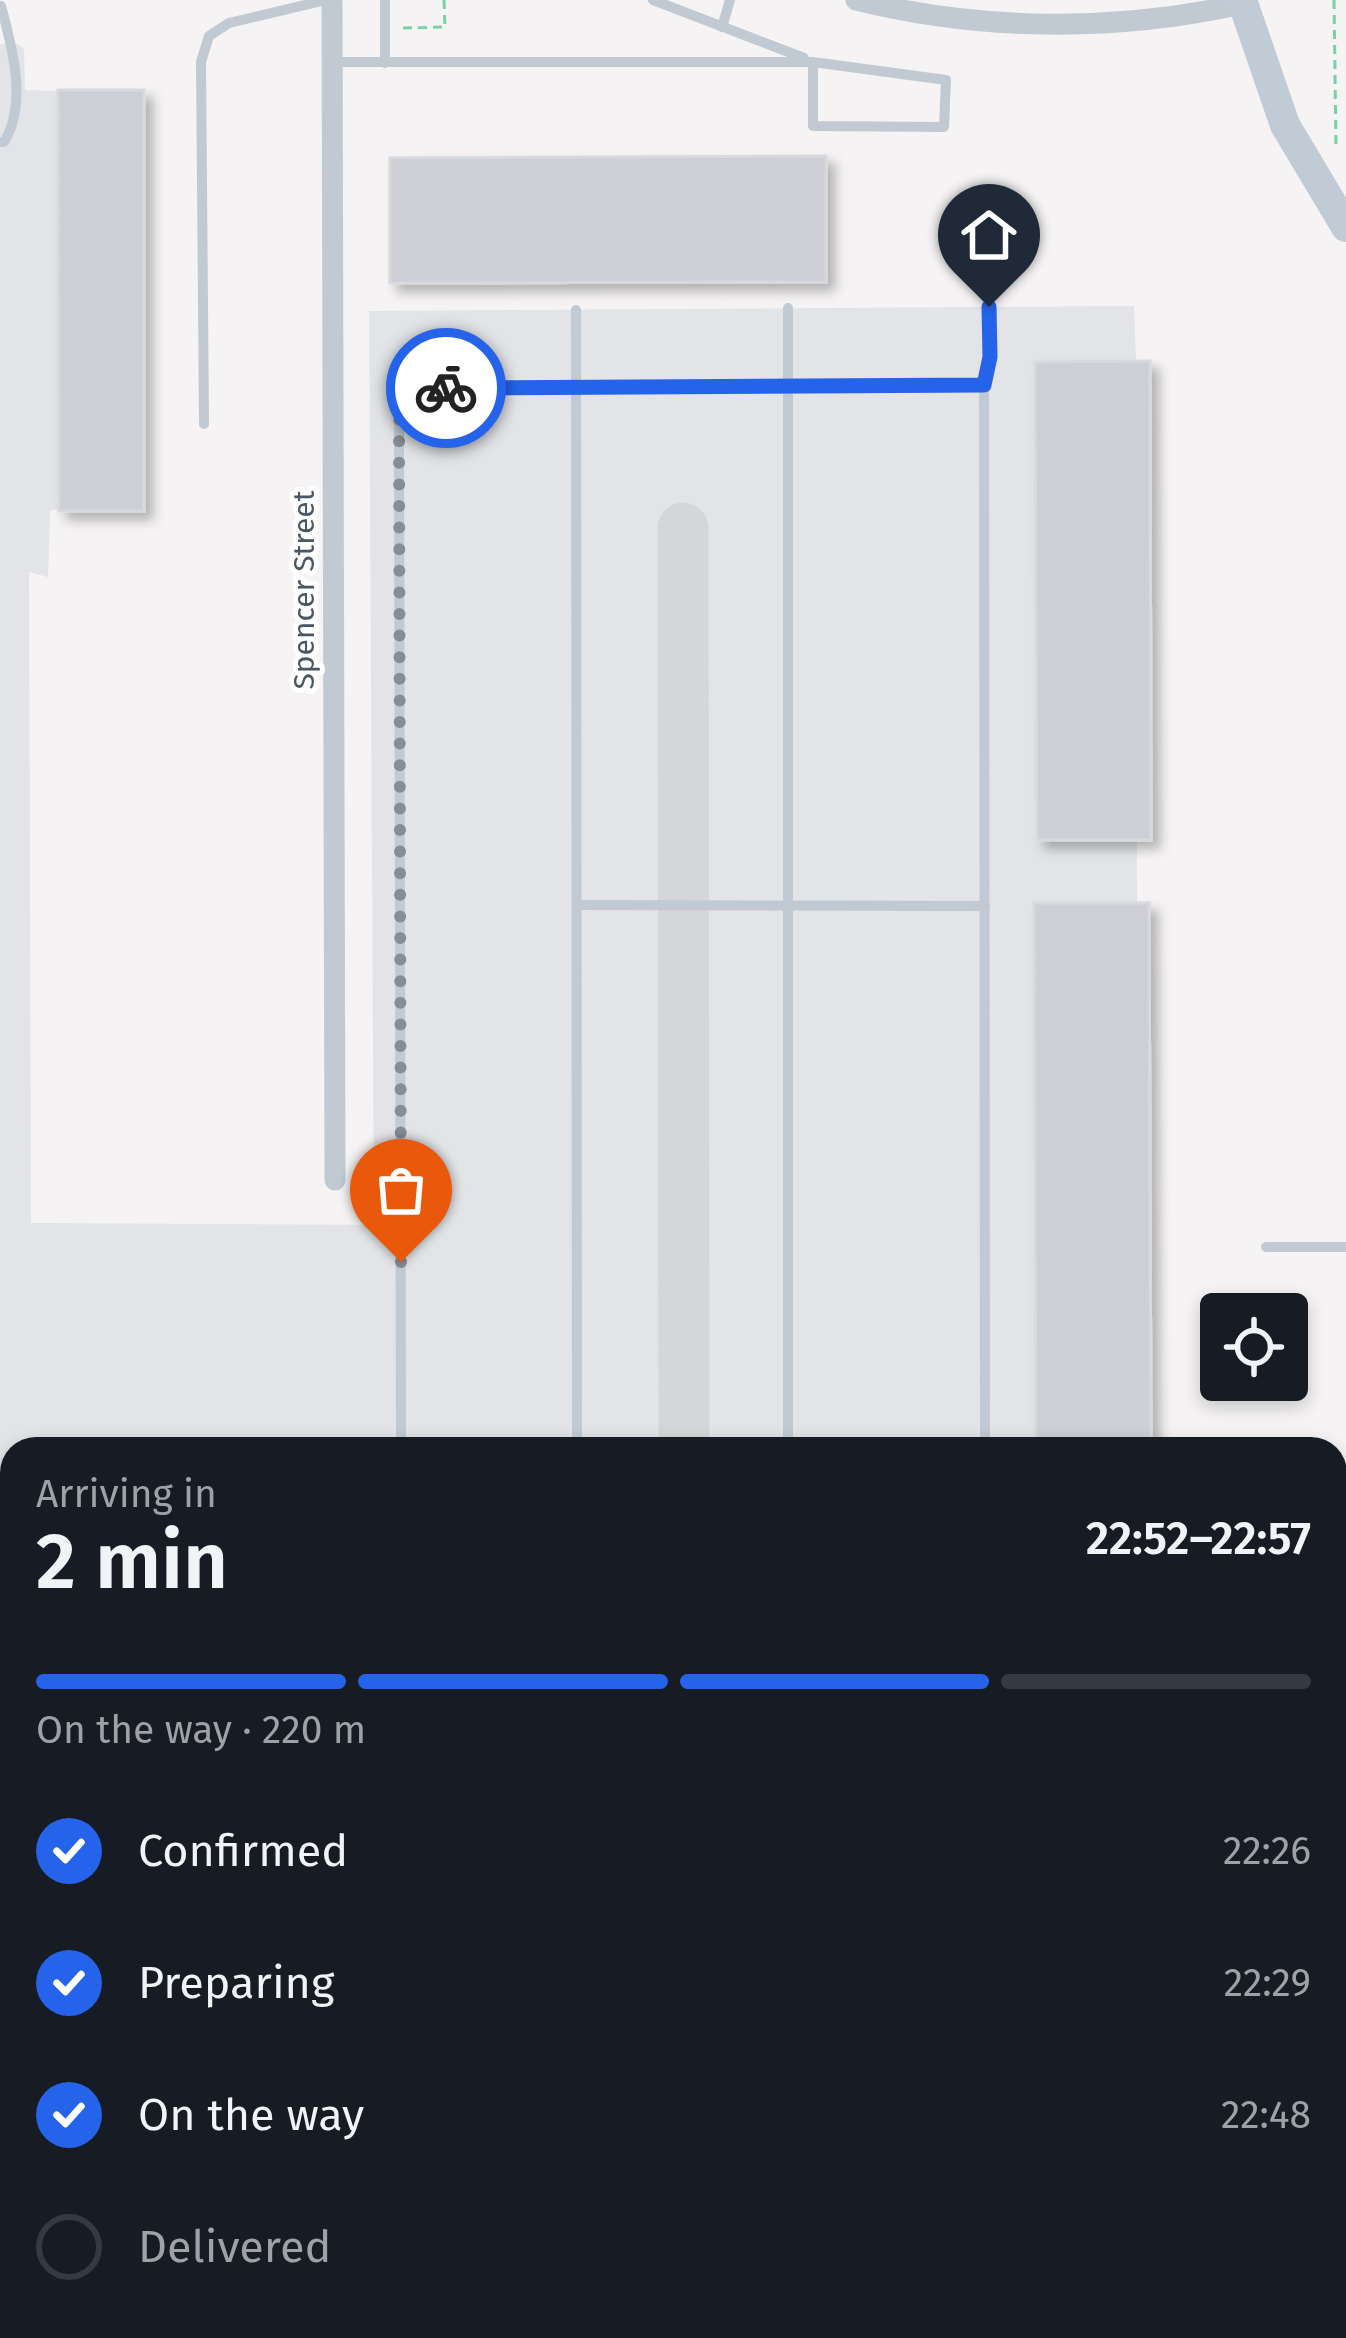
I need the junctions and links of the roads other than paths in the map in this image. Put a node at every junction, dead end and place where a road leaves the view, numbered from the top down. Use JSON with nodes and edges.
{"nodes":[{"id":1,"x":329,"y":0,"type":"edge"},
{"id":2,"x":385,"y":0,"type":"edge"},
{"id":3,"x":653,"y":0,"type":"edge"},
{"id":4,"x":730,"y":0,"type":"edge"},
{"id":5,"x":856,"y":0,"type":"edge"},
{"id":6,"x":1240,"y":1,"type":"edge"},
{"id":7,"x":1,"y":4,"type":"edge"},
{"id":8,"x":921,"y":7,"type":"edge"},
{"id":9,"x":722,"y":27,"type":"junction"},
{"id":10,"x":332,"y":62,"type":"junction"},
{"id":11,"x":813,"y":62,"type":"junction"},
{"id":12,"x":385,"y":63,"type":"junction"},
{"id":13,"x":0,"y":77,"type":"edge"},
{"id":14,"x":15,"y":77,"type":"junction"},
{"id":15,"x":0,"y":142,"type":"edge"},
{"id":16,"x":1346,"y":226,"type":"edge"},
{"id":17,"x":989,"y":307,"type":"dead end"},
{"id":18,"x":788,"y":308,"type":"dead end"},
{"id":19,"x":576,"y":310,"type":"dead end"},
{"id":20,"x":984,"y":385,"type":"junction"},
{"id":21,"x":576,"y":387,"type":"junction"},
{"id":22,"x":788,"y":387,"type":"junction"},
{"id":23,"x":204,"y":424,"type":"dead end"},
{"id":24,"x":577,"y":904,"type":"junction"},
{"id":25,"x":788,"y":905,"type":"junction"},
{"id":26,"x":985,"y":906,"type":"junction"},
{"id":27,"x":335,"y":1180,"type":"dead end"},
{"id":28,"x":1266,"y":1247,"type":"dead end"},
{"id":29,"x":1346,"y":1247,"type":"edge"},
{"id":30,"x":401,"y":1437,"type":"edge"},
{"id":31,"x":577,"y":1437,"type":"edge"},
{"id":32,"x":788,"y":1437,"type":"edge"},
{"id":33,"x":985,"y":1437,"type":"edge"}],
"edges":[{"from":1,"to":10,"type":"street","name":"Spencer Street"},
{"from":1,"to":23,"type":"lane"},
{"from":2,"to":12,"type":"lane"},
{"from":3,"to":9,"type":"lane"},
{"from":4,"to":9,"type":"lane"},
{"from":5,"to":8,"type":"street"},
{"from":6,"to":8,"type":"street"},
{"from":6,"to":16,"type":"street"},
{"from":7,"to":14,"type":"lane"},
{"from":9,"to":11,"type":"lane"},
{"from":10,"to":12,"type":"lane"},
{"from":10,"to":27,"type":"street","name":"Spencer Street"},
{"from":11,"to":11,"type":"lane"},
{"from":11,"to":12,"type":"lane"},
{"from":13,"to":14,"type":"lane"},
{"from":14,"to":15,"type":"lane"},
{"from":17,"to":20,"type":"lane"},
{"from":18,"to":22,"type":"lane"},
{"from":19,"to":21,"type":"lane"},
{"from":20,"to":22,"type":"lane"},
{"from":20,"to":26,"type":"lane"},
{"from":21,"to":22,"type":"lane"},
{"from":21,"to":24,"type":"lane"},
{"from":21,"to":30,"type":"lane"},
{"from":22,"to":25,"type":"lane"},
{"from":24,"to":25,"type":"lane"},
{"from":24,"to":31,"type":"lane"},
{"from":25,"to":26,"type":"lane"},
{"from":25,"to":32,"type":"lane"},
{"from":26,"to":33,"type":"lane"},
{"from":28,"to":29,"type":"lane"}]}
